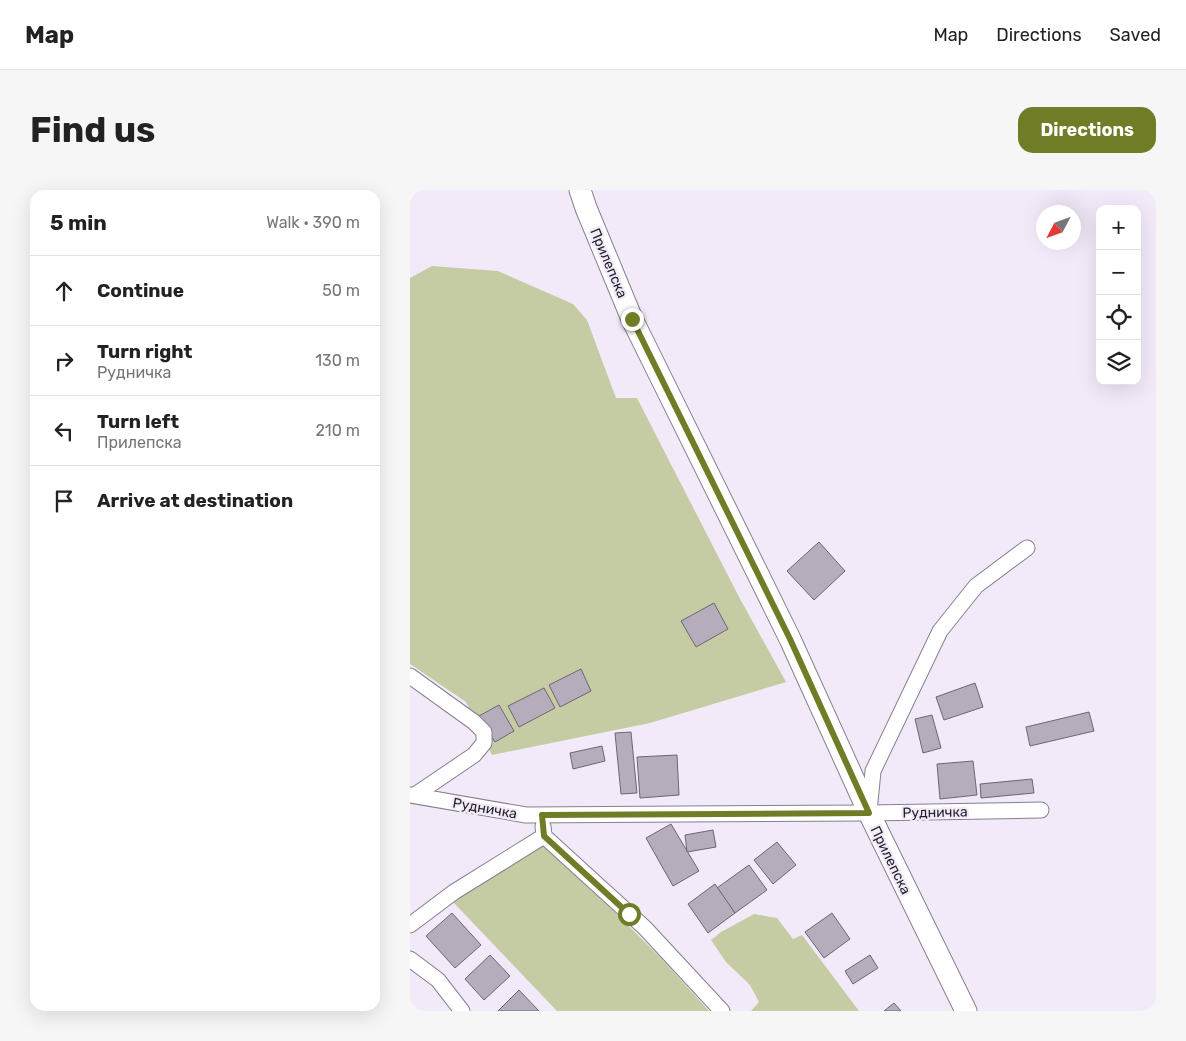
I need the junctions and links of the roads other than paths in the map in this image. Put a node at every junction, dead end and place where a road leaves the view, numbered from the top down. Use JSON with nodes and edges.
{"nodes":[{"id":1,"x":580,"y":190,"type":"edge"},
{"id":2,"x":1027,"y":548,"type":"dead end"},
{"id":3,"x":410,"y":676,"type":"edge"},
{"id":4,"x":413,"y":795,"type":"edge"},
{"id":5,"x":1041,"y":810,"type":"dead end"},
{"id":6,"x":869,"y":813,"type":"junction"},
{"id":7,"x":542,"y":815,"type":"junction"},
{"id":8,"x":544,"y":836,"type":"junction"},
{"id":9,"x":410,"y":925,"type":"edge"},
{"id":10,"x":410,"y":959,"type":"edge"},
{"id":11,"x":462,"y":1011,"type":"edge"},
{"id":12,"x":722,"y":1011,"type":"edge"},
{"id":13,"x":966,"y":1011,"type":"edge"}],
"edges":[{"from":1,"to":6,"type":"main road","name":"Прилепска"},
{"from":2,"to":6,"type":"street"},
{"from":3,"to":4,"type":"street"},
{"from":4,"to":7,"type":"street","name":"Рудничка"},
{"from":5,"to":6,"type":"street","name":"Рудничка"},
{"from":6,"to":7,"type":"street","name":"Рудничка"},
{"from":6,"to":13,"type":"main road","name":"Прилепска"},
{"from":7,"to":8,"type":"street"},
{"from":8,"to":9,"type":"street"},
{"from":8,"to":12,"type":"street"},
{"from":10,"to":11,"type":"street"}]}
